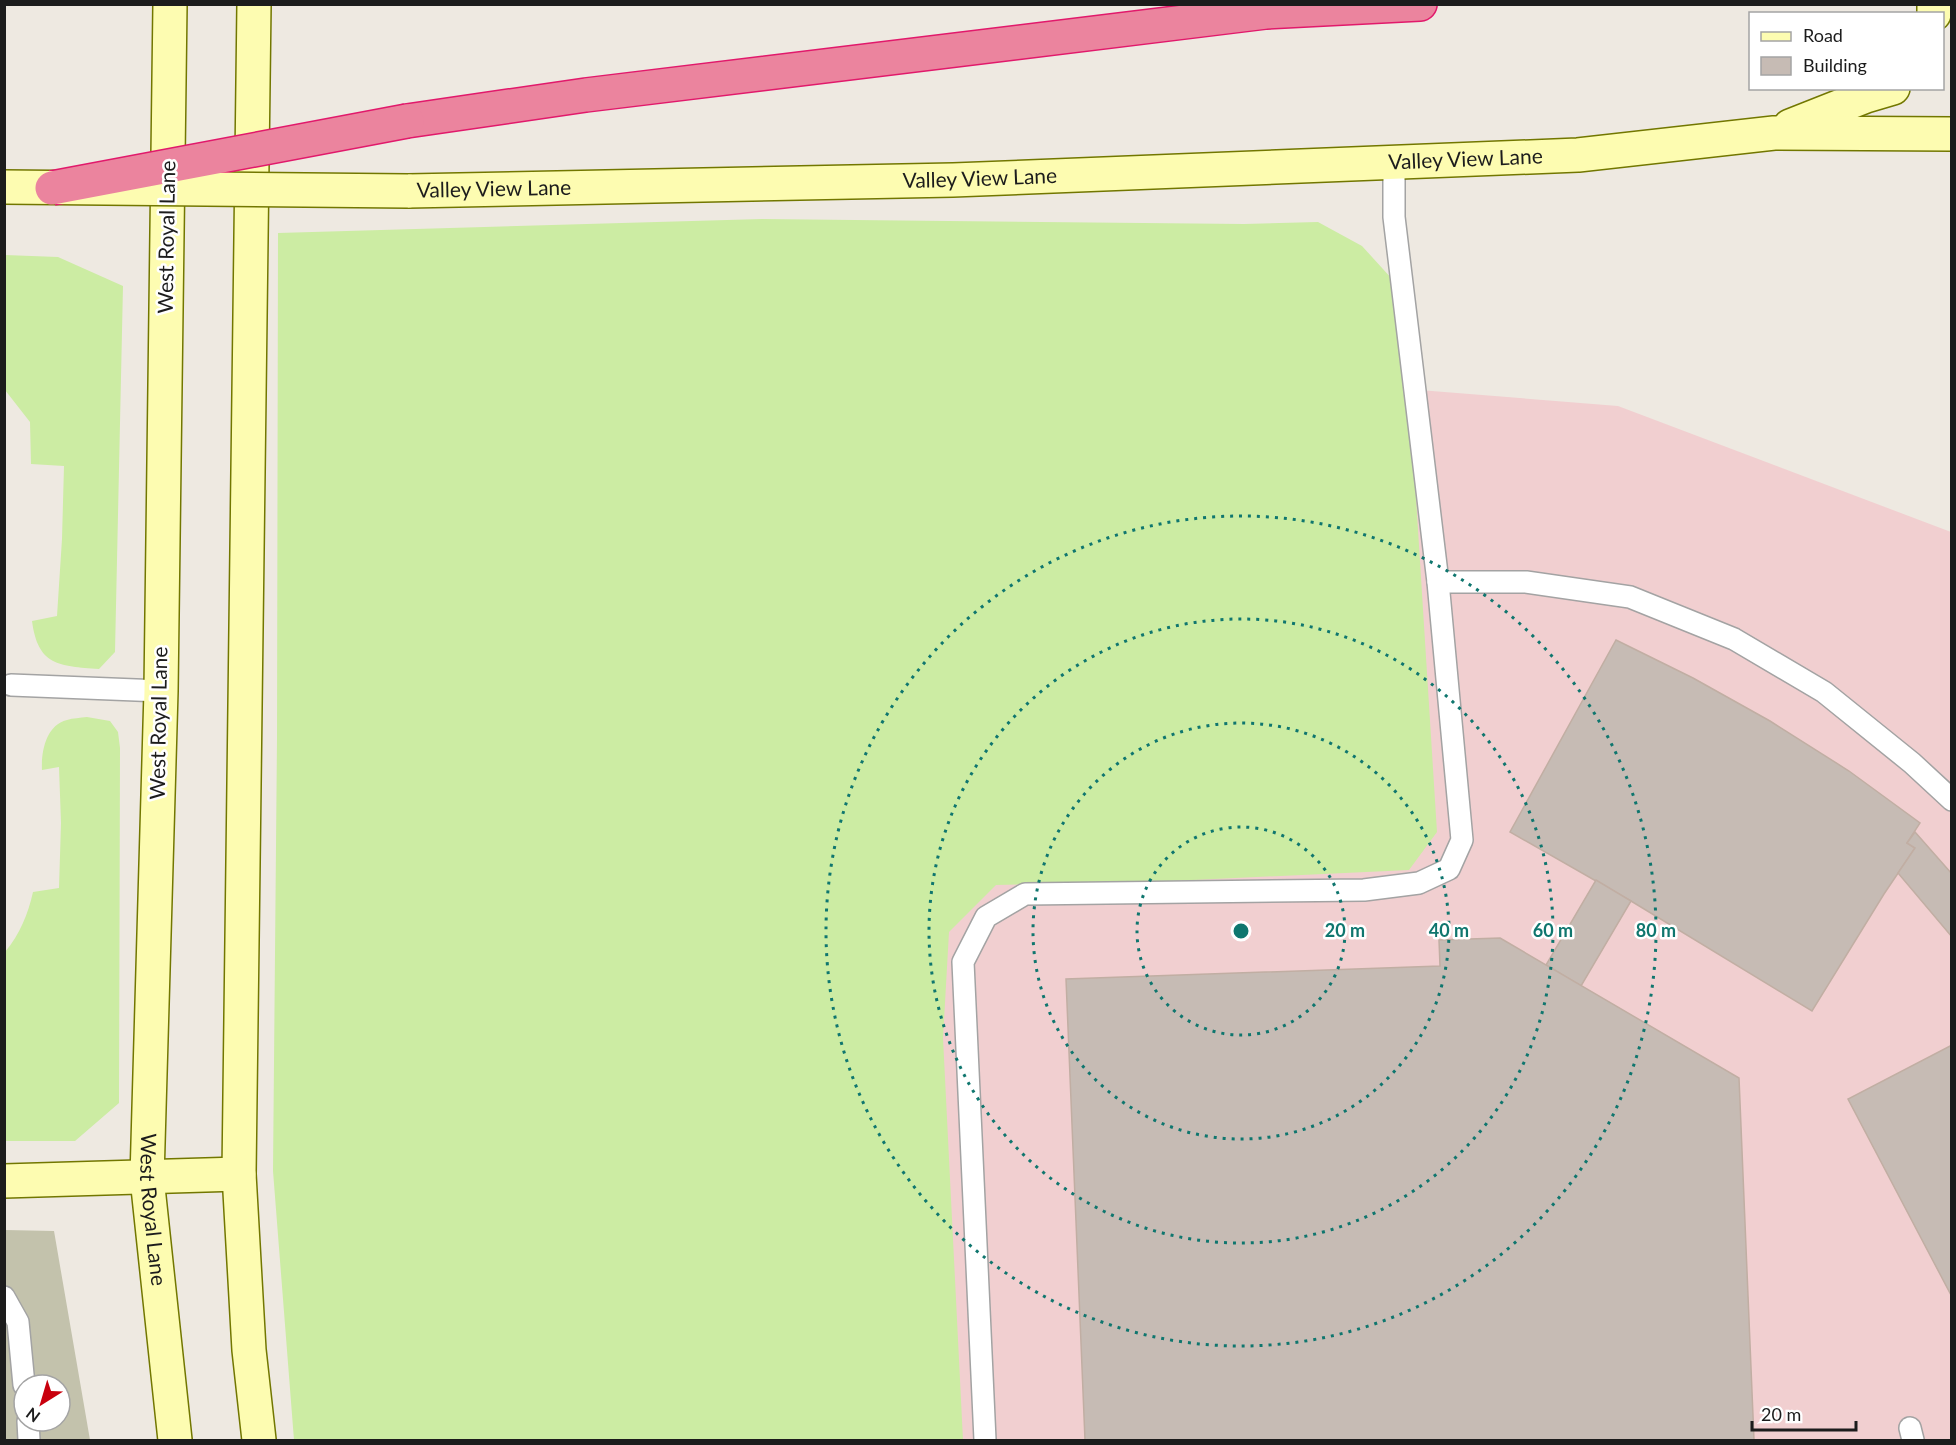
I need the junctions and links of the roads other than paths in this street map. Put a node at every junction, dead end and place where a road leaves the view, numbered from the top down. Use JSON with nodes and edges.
{"nodes":[{"id":1,"x":170,"y":4,"type":"edge"},
{"id":2,"x":254,"y":4,"type":"edge"},
{"id":3,"x":1420,"y":4,"type":"edge"},
{"id":4,"x":1886,"y":90,"type":"edge"},
{"id":5,"x":1774,"y":133,"type":"junction"},
{"id":6,"x":1952,"y":134,"type":"edge"},
{"id":7,"x":1394,"y":162,"type":"junction"},
{"id":8,"x":4,"y":187,"type":"edge"},
{"id":9,"x":52,"y":188,"type":"junction"},
{"id":10,"x":1438,"y":582,"type":"junction"},
{"id":11,"x":10,"y":685,"type":"dead end"},
{"id":12,"x":161,"y":691,"type":"junction"},
{"id":13,"x":1952,"y":800,"type":"edge"},
{"id":14,"x":239,"y":1174,"type":"junction"},
{"id":15,"x":147,"y":1178,"type":"junction"},
{"id":16,"x":4,"y":1181,"type":"edge"},
{"id":17,"x":4,"y":1297,"type":"edge"},
{"id":18,"x":23,"y":1373,"type":"edge"},
{"id":19,"x":175,"y":1440,"type":"edge"},
{"id":20,"x":259,"y":1440,"type":"edge"},
{"id":21,"x":985,"y":1440,"type":"edge"}],
"edges":[{"from":1,"to":12,"type":"main road","name":"West Royal Lane"},
{"from":2,"to":14,"type":"main road"},
{"from":3,"to":9,"type":"highway","bridge":true},
{"from":4,"to":5,"type":"main road"},
{"from":5,"to":6,"type":"main road","name":"Valley View Lane"},
{"from":5,"to":7,"type":"main road","name":"Valley View Lane"},
{"from":7,"to":9,"type":"main road","name":"Valley View Lane","bridge":true},
{"from":7,"to":10,"type":"lane"},
{"from":8,"to":9,"type":"main road","name":"Valley View Lane","bridge":true},
{"from":10,"to":13,"type":"lane"},
{"from":10,"to":21,"type":"lane"},
{"from":11,"to":12,"type":"lane"},
{"from":12,"to":15,"type":"main road","name":"West Royal Lane"},
{"from":14,"to":15,"type":"main road"},
{"from":14,"to":20,"type":"main road"},
{"from":15,"to":16,"type":"main road"},
{"from":15,"to":19,"type":"main road","name":"West Royal Lane"},
{"from":17,"to":18,"type":"lane"}]}
